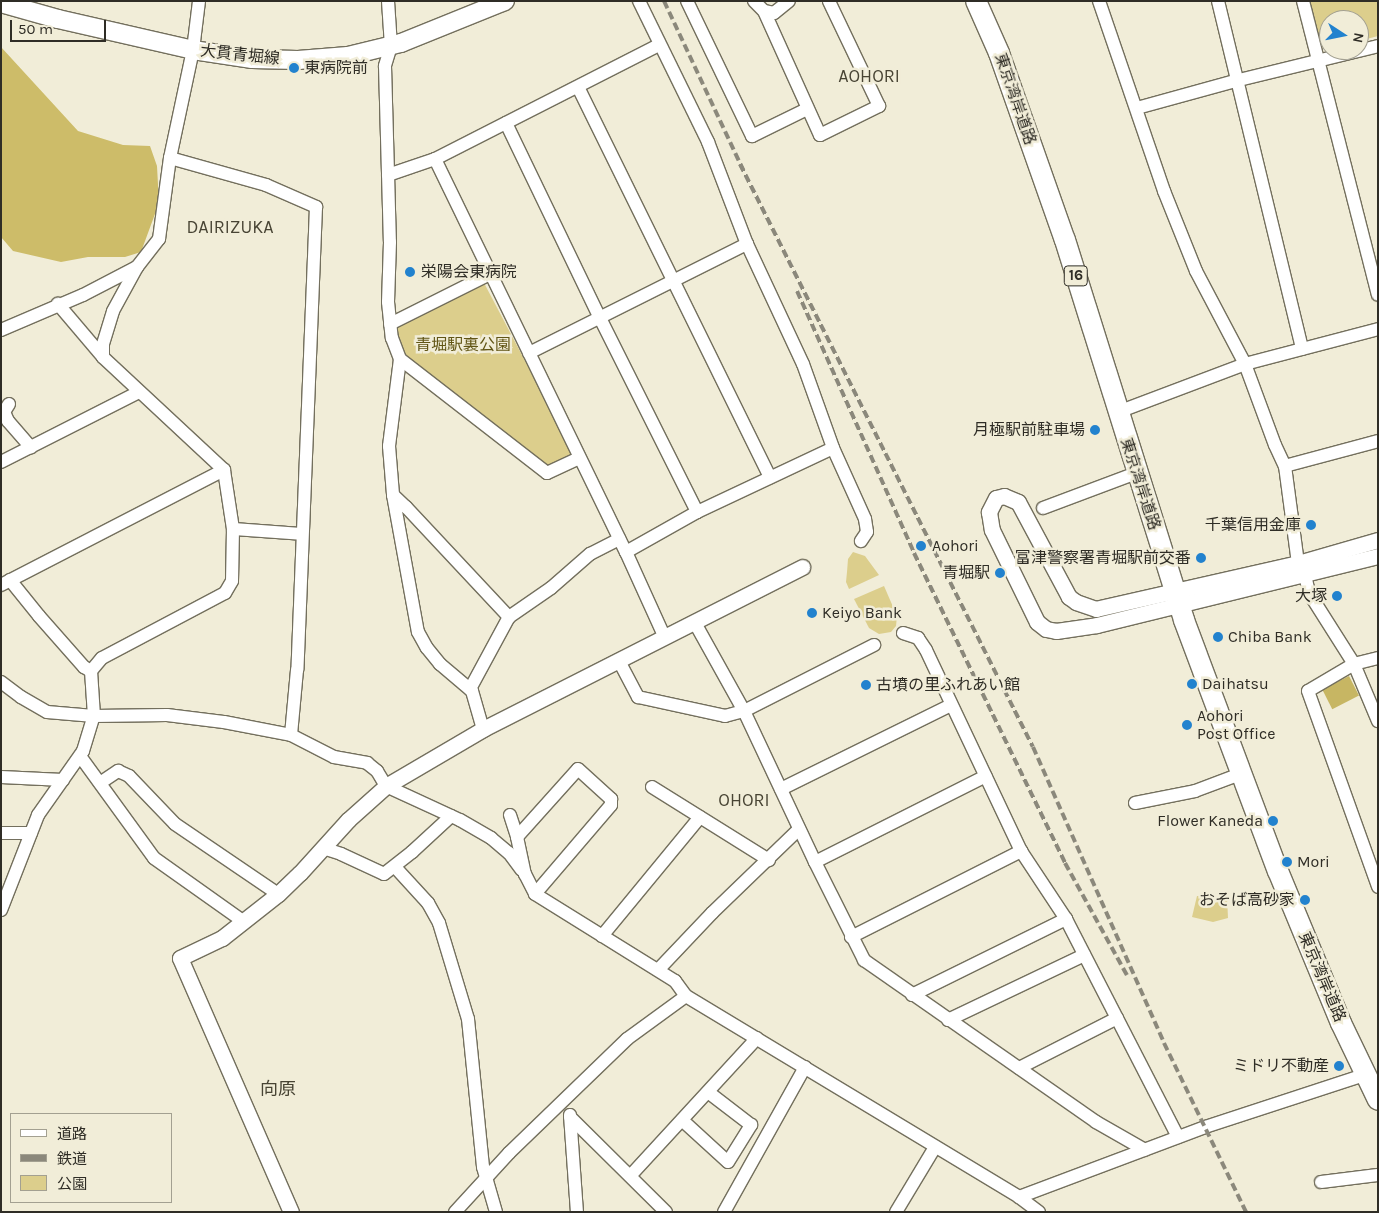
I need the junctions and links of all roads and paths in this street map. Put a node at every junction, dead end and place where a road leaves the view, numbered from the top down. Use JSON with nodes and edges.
{"nodes":[{"id":1,"x":198,"y":1,"type":"edge"},
{"id":2,"x":388,"y":1,"type":"edge"},
{"id":3,"x":505,"y":1,"type":"edge"},
{"id":4,"x":639,"y":1,"type":"edge"},
{"id":5,"x":687,"y":1,"type":"edge"},
{"id":6,"x":754,"y":1,"type":"edge"},
{"id":7,"x":789,"y":1,"type":"edge"},
{"id":8,"x":829,"y":1,"type":"edge"},
{"id":9,"x":976,"y":1,"type":"edge"},
{"id":10,"x":1099,"y":1,"type":"edge"},
{"id":11,"x":1218,"y":1,"type":"edge"},
{"id":12,"x":1303,"y":1,"type":"edge"},
{"id":13,"x":1,"y":3,"type":"edge"},
{"id":14,"x":764,"y":11,"type":"junction"},
{"id":15,"x":659,"y":45,"type":"junction"},
{"id":16,"x":391,"y":46,"type":"junction"},
{"id":17,"x":1378,"y":46,"type":"edge"},
{"id":18,"x":193,"y":50,"type":"junction"},
{"id":19,"x":1317,"y":61,"type":"junction"},
{"id":20,"x":1239,"y":80,"type":"junction"},
{"id":21,"x":578,"y":87,"type":"junction"},
{"id":22,"x":1138,"y":108,"type":"junction"},
{"id":23,"x":807,"y":109,"type":"junction"},
{"id":24,"x":506,"y":123,"type":"junction"},
{"id":25,"x":170,"y":158,"type":"junction"},
{"id":26,"x":435,"y":160,"type":"junction"},
{"id":27,"x":388,"y":176,"type":"junction"},
{"id":28,"x":747,"y":244,"type":"junction"},
{"id":29,"x":137,"y":267,"type":"junction"},
{"id":30,"x":490,"y":274,"type":"junction"},
{"id":31,"x":673,"y":283,"type":"junction"},
{"id":32,"x":1378,"y":296,"type":"edge"},
{"id":33,"x":58,"y":304,"type":"junction"},
{"id":34,"x":600,"y":318,"type":"junction"},
{"id":35,"x":390,"y":324,"type":"junction"},
{"id":36,"x":1378,"y":329,"type":"edge"},
{"id":37,"x":1,"y":330,"type":"edge"},
{"id":38,"x":1302,"y":349,"type":"junction"},
{"id":39,"x":529,"y":353,"type":"junction"},
{"id":40,"x":103,"y":357,"type":"junction"},
{"id":41,"x":400,"y":359,"type":"junction"},
{"id":42,"x":1245,"y":364,"type":"junction"},
{"id":43,"x":139,"y":392,"type":"junction"},
{"id":44,"x":9,"y":404,"type":"dead end"},
{"id":45,"x":1118,"y":412,"type":"junction"},
{"id":46,"x":1378,"y":441,"type":"edge"},
{"id":47,"x":31,"y":446,"type":"junction"},
{"id":48,"x":833,"y":448,"type":"junction"},
{"id":49,"x":579,"y":458,"type":"junction"},
{"id":50,"x":1,"y":462,"type":"edge"},
{"id":51,"x":1285,"y":466,"type":"junction"},
{"id":52,"x":224,"y":470,"type":"junction"},
{"id":53,"x":1136,"y":473,"type":"junction"},
{"id":54,"x":770,"y":477,"type":"junction"},
{"id":55,"x":393,"y":495,"type":"junction"},
{"id":56,"x":1043,"y":508,"type":"dead end"},
{"id":57,"x":697,"y":512,"type":"junction"},
{"id":58,"x":233,"y":529,"type":"junction"},
{"id":59,"x":302,"y":534,"type":"junction"},
{"id":60,"x":619,"y":539,"type":"junction"},
{"id":61,"x":1378,"y":540,"type":"edge"},
{"id":62,"x":861,"y":541,"type":"dead end"},
{"id":63,"x":626,"y":552,"type":"junction"},
{"id":64,"x":1378,"y":556,"type":"edge"},
{"id":65,"x":802,"y":567,"type":"dead end"},
{"id":66,"x":1301,"y":569,"type":"junction"},
{"id":67,"x":6,"y":582,"type":"edge"},
{"id":68,"x":1176,"y":598,"type":"junction"},
{"id":69,"x":509,"y":617,"type":"junction"},
{"id":70,"x":695,"y":623,"type":"junction"},
{"id":71,"x":902,"y":633,"type":"dead end"},
{"id":72,"x":665,"y":638,"type":"junction"},
{"id":73,"x":874,"y":645,"type":"dead end"},
{"id":74,"x":1378,"y":658,"type":"edge"},
{"id":75,"x":619,"y":661,"type":"junction"},
{"id":76,"x":1354,"y":664,"type":"junction"},
{"id":77,"x":91,"y":671,"type":"junction"},
{"id":78,"x":1,"y":682,"type":"edge"},
{"id":79,"x":470,"y":689,"type":"junction"},
{"id":80,"x":951,"y":705,"type":"junction"},
{"id":81,"x":744,"y":711,"type":"junction"},
{"id":82,"x":94,"y":716,"type":"junction"},
{"id":83,"x":1378,"y":721,"type":"edge"},
{"id":84,"x":483,"y":729,"type":"junction"},
{"id":85,"x":291,"y":735,"type":"junction"},
{"id":86,"x":80,"y":756,"type":"junction"},
{"id":87,"x":1240,"y":774,"type":"junction"},
{"id":88,"x":986,"y":776,"type":"junction"},
{"id":89,"x":1,"y":777,"type":"edge"},
{"id":90,"x":63,"y":780,"type":"junction"},
{"id":91,"x":100,"y":783,"type":"junction"},
{"id":92,"x":386,"y":786,"type":"junction"},
{"id":93,"x":652,"y":787,"type":"dead end"},
{"id":94,"x":781,"y":790,"type":"junction"},
{"id":95,"x":1134,"y":803,"type":"dead end"},
{"id":96,"x":510,"y":815,"type":"dead end"},
{"id":97,"x":451,"y":816,"type":"junction"},
{"id":98,"x":700,"y":817,"type":"junction"},
{"id":99,"x":799,"y":829,"type":"junction"},
{"id":100,"x":1,"y":833,"type":"edge"},
{"id":101,"x":31,"y":833,"type":"junction"},
{"id":102,"x":517,"y":837,"type":"junction"},
{"id":103,"x":322,"y":848,"type":"junction"},
{"id":104,"x":1021,"y":851,"type":"junction"},
{"id":105,"x":769,"y":860,"type":"junction"},
{"id":106,"x":815,"y":862,"type":"junction"},
{"id":107,"x":396,"y":867,"type":"junction"},
{"id":108,"x":525,"y":874,"type":"junction"},
{"id":109,"x":7,"y":881,"type":"edge"},
{"id":110,"x":1378,"y":887,"type":"edge"},
{"id":111,"x":278,"y":894,"type":"junction"},
{"id":112,"x":535,"y":894,"type":"junction"},
{"id":113,"x":1,"y":910,"type":"edge"},
{"id":114,"x":1066,"y":919,"type":"junction"},
{"id":115,"x":244,"y":922,"type":"junction"},
{"id":116,"x":602,"y":936,"type":"junction"},
{"id":117,"x":851,"y":937,"type":"junction"},
{"id":118,"x":1084,"y":955,"type":"junction"},
{"id":119,"x":658,"y":970,"type":"junction"},
{"id":120,"x":912,"y":995,"type":"junction"},
{"id":121,"x":686,"y":996,"type":"junction"},
{"id":122,"x":1117,"y":1018,"type":"junction"},
{"id":123,"x":948,"y":1020,"type":"junction"},
{"id":124,"x":757,"y":1038,"type":"junction"},
{"id":125,"x":804,"y":1067,"type":"junction"},
{"id":126,"x":1019,"y":1068,"type":"junction"},
{"id":127,"x":1364,"y":1075,"type":"junction"},
{"id":128,"x":708,"y":1092,"type":"junction"},
{"id":129,"x":568,"y":1098,"type":"junction"},
{"id":130,"x":1378,"y":1100,"type":"edge"},
{"id":131,"x":570,"y":1117,"type":"junction"},
{"id":132,"x":682,"y":1120,"type":"junction"},
{"id":133,"x":1178,"y":1137,"type":"junction"},
{"id":134,"x":935,"y":1147,"type":"junction"},
{"id":135,"x":1145,"y":1150,"type":"junction"},
{"id":136,"x":1378,"y":1175,"type":"edge"},
{"id":137,"x":631,"y":1176,"type":"junction"},
{"id":138,"x":488,"y":1179,"type":"junction"},
{"id":139,"x":1321,"y":1182,"type":"dead end"},
{"id":140,"x":1018,"y":1197,"type":"junction"},
{"id":141,"x":897,"y":1211,"type":"edge"},
{"id":142,"x":291,"y":1212,"type":"edge"},
{"id":143,"x":455,"y":1212,"type":"edge"},
{"id":144,"x":496,"y":1212,"type":"edge"},
{"id":145,"x":577,"y":1212,"type":"edge"},
{"id":146,"x":666,"y":1212,"type":"edge"},
{"id":147,"x":724,"y":1212,"type":"edge"},
{"id":148,"x":1039,"y":1212,"type":"edge"}],
"edges":[{"from":1,"to":18,"type":"street"},
{"from":2,"to":16,"type":"street"},
{"from":3,"to":16,"type":"main road","name":"大貫青堀線"},
{"from":4,"to":15,"type":"street"},
{"from":5,"to":23,"type":"street"},
{"from":6,"to":14,"type":"street"},
{"from":7,"to":14,"type":"street"},
{"from":8,"to":23,"type":"street"},
{"from":9,"to":45,"type":"highway","name":"東京湾岸道路","number":"16"},
{"from":10,"to":22,"type":"street"},
{"from":11,"to":20,"type":"street"},
{"from":12,"to":19,"type":"street"},
{"from":13,"to":18,"type":"main road","name":"大貫青堀線"},
{"from":14,"to":23,"type":"street"},
{"from":15,"to":21,"type":"street"},
{"from":15,"to":28,"type":"street"},
{"from":16,"to":18,"type":"main road","name":"大貫青堀線"},
{"from":16,"to":27,"type":"street"},
{"from":17,"to":19,"type":"street"},
{"from":18,"to":25,"type":"street"},
{"from":19,"to":20,"type":"street"},
{"from":19,"to":32,"type":"street"},
{"from":20,"to":22,"type":"street"},
{"from":20,"to":38,"type":"street"},
{"from":21,"to":24,"type":"street"},
{"from":21,"to":31,"type":"street"},
{"from":22,"to":42,"type":"street"},
{"from":24,"to":26,"type":"street"},
{"from":24,"to":34,"type":"street"},
{"from":25,"to":29,"type":"street"},
{"from":25,"to":59,"type":"street"},
{"from":26,"to":27,"type":"street"},
{"from":26,"to":30,"type":"street"},
{"from":27,"to":35,"type":"street"},
{"from":28,"to":31,"type":"street"},
{"from":28,"to":48,"type":"street"},
{"from":29,"to":33,"type":"street"},
{"from":29,"to":40,"type":"street"},
{"from":30,"to":35,"type":"street"},
{"from":30,"to":39,"type":"street"},
{"from":31,"to":34,"type":"street"},
{"from":31,"to":54,"type":"street"},
{"from":33,"to":37,"type":"street"},
{"from":33,"to":40,"type":"street"},
{"from":34,"to":39,"type":"street"},
{"from":34,"to":57,"type":"street"},
{"from":35,"to":41,"type":"street"},
{"from":36,"to":38,"type":"street"},
{"from":38,"to":42,"type":"street"},
{"from":39,"to":49,"type":"street"},
{"from":40,"to":43,"type":"street"},
{"from":41,"to":49,"type":"street"},
{"from":41,"to":55,"type":"street"},
{"from":42,"to":45,"type":"street"},
{"from":42,"to":51,"type":"street"},
{"from":43,"to":47,"type":"street"},
{"from":43,"to":52,"type":"street"},
{"from":44,"to":47,"type":"street"},
{"from":45,"to":53,"type":"highway","name":"東京湾岸道路","number":"16"},
{"from":46,"to":51,"type":"street"},
{"from":47,"to":50,"type":"street"},
{"from":48,"to":54,"type":"street"},
{"from":48,"to":62,"type":"street"},
{"from":49,"to":60,"type":"street"},
{"from":51,"to":66,"type":"street"},
{"from":52,"to":58,"type":"street"},
{"from":52,"to":67,"type":"street"},
{"from":53,"to":56,"type":"street"},
{"from":53,"to":68,"type":"highway","name":"東京湾岸道路","number":"16"},
{"from":54,"to":57,"type":"street"},
{"from":55,"to":69,"type":"street"},
{"from":55,"to":79,"type":"street"},
{"from":57,"to":63,"type":"street"},
{"from":58,"to":59,"type":"street"},
{"from":58,"to":77,"type":"street"},
{"from":59,"to":85,"type":"street"},
{"from":60,"to":63,"type":"street"},
{"from":60,"to":69,"type":"street"},
{"from":61,"to":66,"type":"street"},
{"from":63,"to":72,"type":"street"},
{"from":64,"to":66,"type":"street"},
{"from":65,"to":70,"type":"street"},
{"from":66,"to":68,"type":"street"},
{"from":66,"to":76,"type":"street"},
{"from":67,"to":77,"type":"street"},
{"from":68,"to":68,"type":"street"},
{"from":68,"to":87,"type":"highway","name":"東京湾岸道路","number":"16"},
{"from":69,"to":79,"type":"street"},
{"from":70,"to":72,"type":"street"},
{"from":70,"to":81,"type":"street"},
{"from":71,"to":80,"type":"street"},
{"from":72,"to":75,"type":"street"},
{"from":73,"to":81,"type":"street"},
{"from":74,"to":76,"type":"street"},
{"from":75,"to":81,"type":"street"},
{"from":75,"to":84,"type":"street"},
{"from":76,"to":83,"type":"street"},
{"from":76,"to":110,"type":"street"},
{"from":77,"to":82,"type":"street"},
{"from":78,"to":82,"type":"street"},
{"from":79,"to":84,"type":"street"},
{"from":80,"to":88,"type":"street"},
{"from":80,"to":94,"type":"street"},
{"from":81,"to":94,"type":"street"},
{"from":82,"to":85,"type":"street"},
{"from":82,"to":86,"type":"street"},
{"from":84,"to":92,"type":"street"},
{"from":85,"to":92,"type":"street"},
{"from":86,"to":90,"type":"street"},
{"from":86,"to":91,"type":"street"},
{"from":87,"to":95,"type":"street"},
{"from":87,"to":127,"type":"highway","name":"東京湾岸道路","number":"16"},
{"from":88,"to":104,"type":"street"},
{"from":88,"to":106,"type":"street"},
{"from":89,"to":90,"type":"street"},
{"from":90,"to":101,"type":"street"},
{"from":91,"to":111,"type":"street"},
{"from":91,"to":115,"type":"street"},
{"from":92,"to":97,"type":"street"},
{"from":92,"to":103,"type":"street"},
{"from":93,"to":98,"type":"street"},
{"from":94,"to":99,"type":"street"},
{"from":96,"to":102,"type":"street"},
{"from":97,"to":107,"type":"street"},
{"from":97,"to":108,"type":"street"},
{"from":98,"to":105,"type":"street"},
{"from":98,"to":116,"type":"street"},
{"from":99,"to":105,"type":"street"},
{"from":99,"to":106,"type":"street"},
{"from":100,"to":101,"type":"street"},
{"from":101,"to":109,"type":"street"},
{"from":102,"to":108,"type":"street"},
{"from":102,"to":112,"type":"street"},
{"from":103,"to":107,"type":"street"},
{"from":103,"to":111,"type":"street"},
{"from":104,"to":114,"type":"street"},
{"from":104,"to":117,"type":"street"},
{"from":105,"to":119,"type":"street"},
{"from":106,"to":117,"type":"street"},
{"from":107,"to":138,"type":"street"},
{"from":108,"to":112,"type":"street"},
{"from":109,"to":113,"type":"street"},
{"from":111,"to":115,"type":"street"},
{"from":112,"to":116,"type":"street"},
{"from":114,"to":118,"type":"street"},
{"from":114,"to":120,"type":"street"},
{"from":115,"to":142,"type":"street"},
{"from":116,"to":119,"type":"street"},
{"from":117,"to":120,"type":"street"},
{"from":118,"to":122,"type":"street"},
{"from":118,"to":123,"type":"street"},
{"from":119,"to":121,"type":"street"},
{"from":120,"to":123,"type":"street"},
{"from":121,"to":124,"type":"street"},
{"from":121,"to":129,"type":"street"},
{"from":122,"to":126,"type":"street"},
{"from":122,"to":133,"type":"street"},
{"from":123,"to":126,"type":"street"},
{"from":124,"to":125,"type":"street"},
{"from":124,"to":128,"type":"street"},
{"from":125,"to":134,"type":"street"},
{"from":125,"to":147,"type":"street"},
{"from":126,"to":135,"type":"street"},
{"from":127,"to":130,"type":"highway","name":"東京湾岸道路","number":"16"},
{"from":127,"to":133,"type":"street"},
{"from":128,"to":132,"type":"street"},
{"from":128,"to":132,"type":"street"},
{"from":129,"to":131,"type":"street"},
{"from":129,"to":138,"type":"street"},
{"from":131,"to":137,"type":"street"},
{"from":131,"to":145,"type":"street"},
{"from":132,"to":137,"type":"street"},
{"from":133,"to":135,"type":"street"},
{"from":134,"to":140,"type":"street"},
{"from":134,"to":141,"type":"street"},
{"from":135,"to":140,"type":"street"},
{"from":136,"to":139,"type":"street"},
{"from":137,"to":146,"type":"street"},
{"from":138,"to":143,"type":"street"},
{"from":138,"to":144,"type":"street"},
{"from":140,"to":148,"type":"street"}]}
